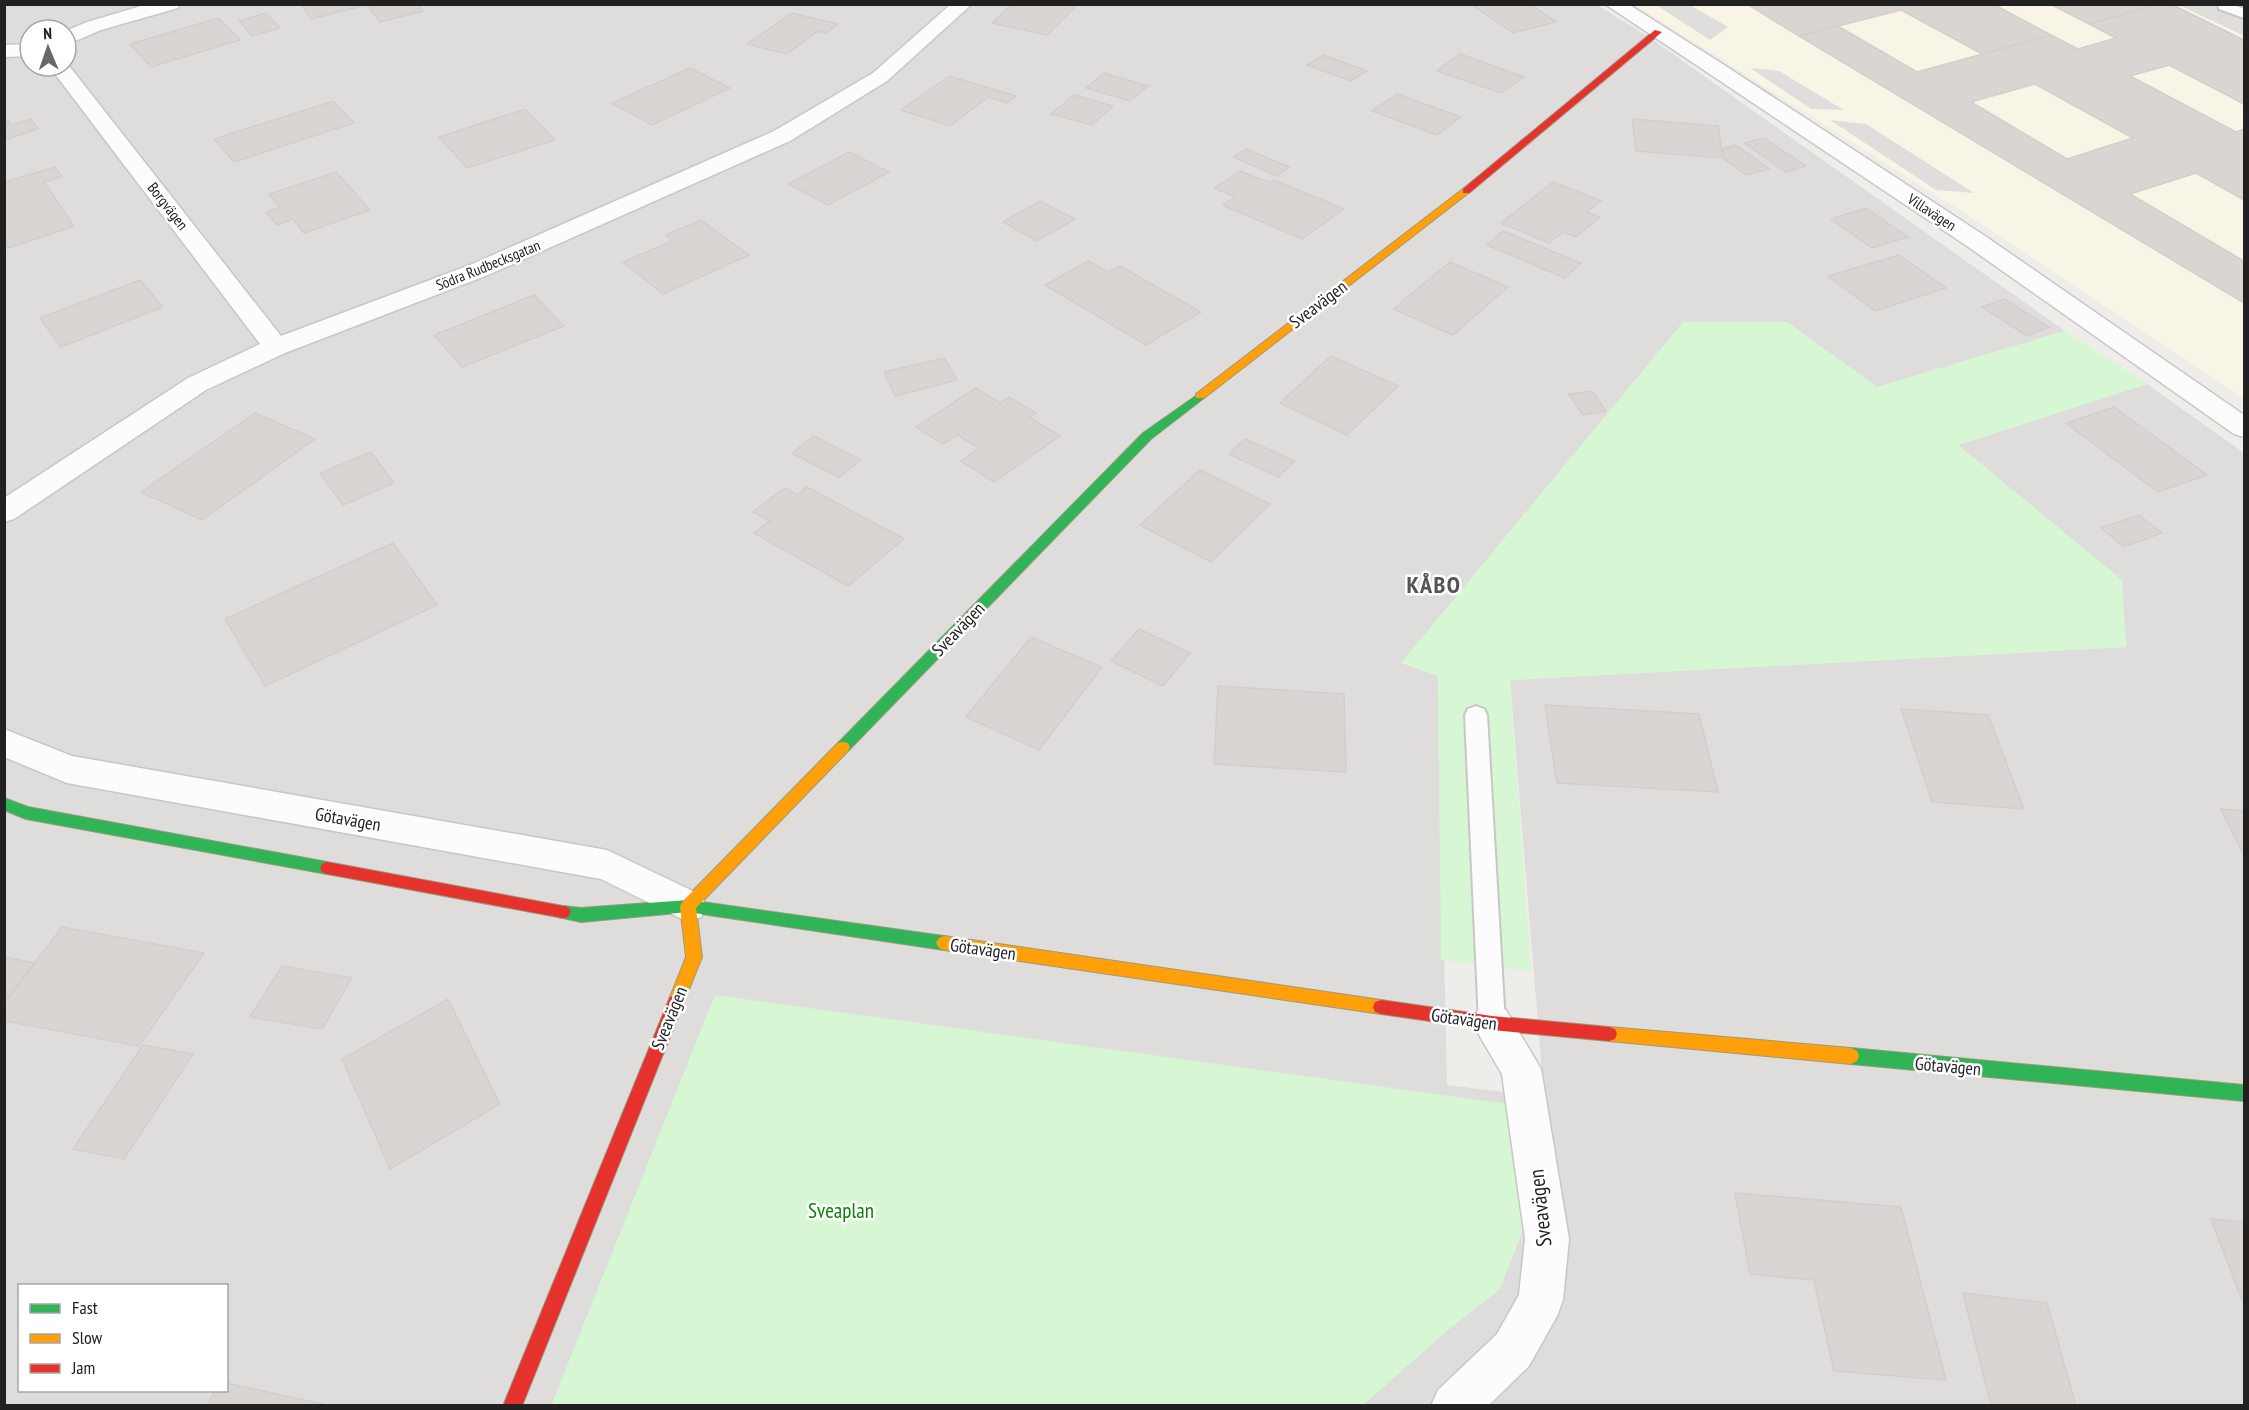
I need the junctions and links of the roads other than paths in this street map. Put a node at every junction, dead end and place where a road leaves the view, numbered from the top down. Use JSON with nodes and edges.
{"nodes":[{"id":1,"x":171,"y":4,"type":"edge"},
{"id":2,"x":963,"y":4,"type":"edge"},
{"id":3,"x":1614,"y":4,"type":"edge"},
{"id":4,"x":2225,"y":4,"type":"edge"},
{"id":5,"x":2244,"y":14,"type":"edge"},
{"id":6,"x":1658,"y":32,"type":"junction"},
{"id":7,"x":78,"y":33,"type":"edge"},
{"id":8,"x":68,"y":78,"type":"edge"},
{"id":9,"x":276,"y":347,"type":"junction"},
{"id":10,"x":2244,"y":428,"type":"edge"},
{"id":11,"x":4,"y":513,"type":"edge"},
{"id":12,"x":1476,"y":715,"type":"dead end"},
{"id":13,"x":4,"y":742,"type":"edge"},
{"id":14,"x":4,"y":804,"type":"edge"},
{"id":15,"x":688,"y":906,"type":"junction"},
{"id":16,"x":1492,"y":1023,"type":"junction"},
{"id":17,"x":2244,"y":1094,"type":"edge"},
{"id":18,"x":512,"y":1406,"type":"edge"},
{"id":19,"x":1454,"y":1406,"type":"edge"}],
"edges":[{"from":1,"to":7,"type":"street"},
{"from":2,"to":9,"type":"street","name":"Södra Rudbecksgatan"},
{"from":3,"to":6,"type":"street","name":"Villavägen"},
{"from":4,"to":5,"type":"lane"},
{"from":6,"to":10,"type":"street","name":"Villavägen"},
{"from":6,"to":15,"type":"street","name":"Sveavägen"},
{"from":8,"to":9,"type":"street","name":"Borgvägen"},
{"from":9,"to":11,"type":"street","name":"Södra Rudbecksgatan"},
{"from":12,"to":16,"type":"lane"},
{"from":13,"to":15,"type":"street","name":"Götavägen"},
{"from":14,"to":15,"type":"street","name":"Götavägen"},
{"from":15,"to":16,"type":"street","name":"Götavägen"},
{"from":15,"to":18,"type":"street","name":"Sveavägen"},
{"from":16,"to":17,"type":"street","name":"Götavägen"},
{"from":16,"to":19,"type":"street","name":"Sveavägen"}]}
